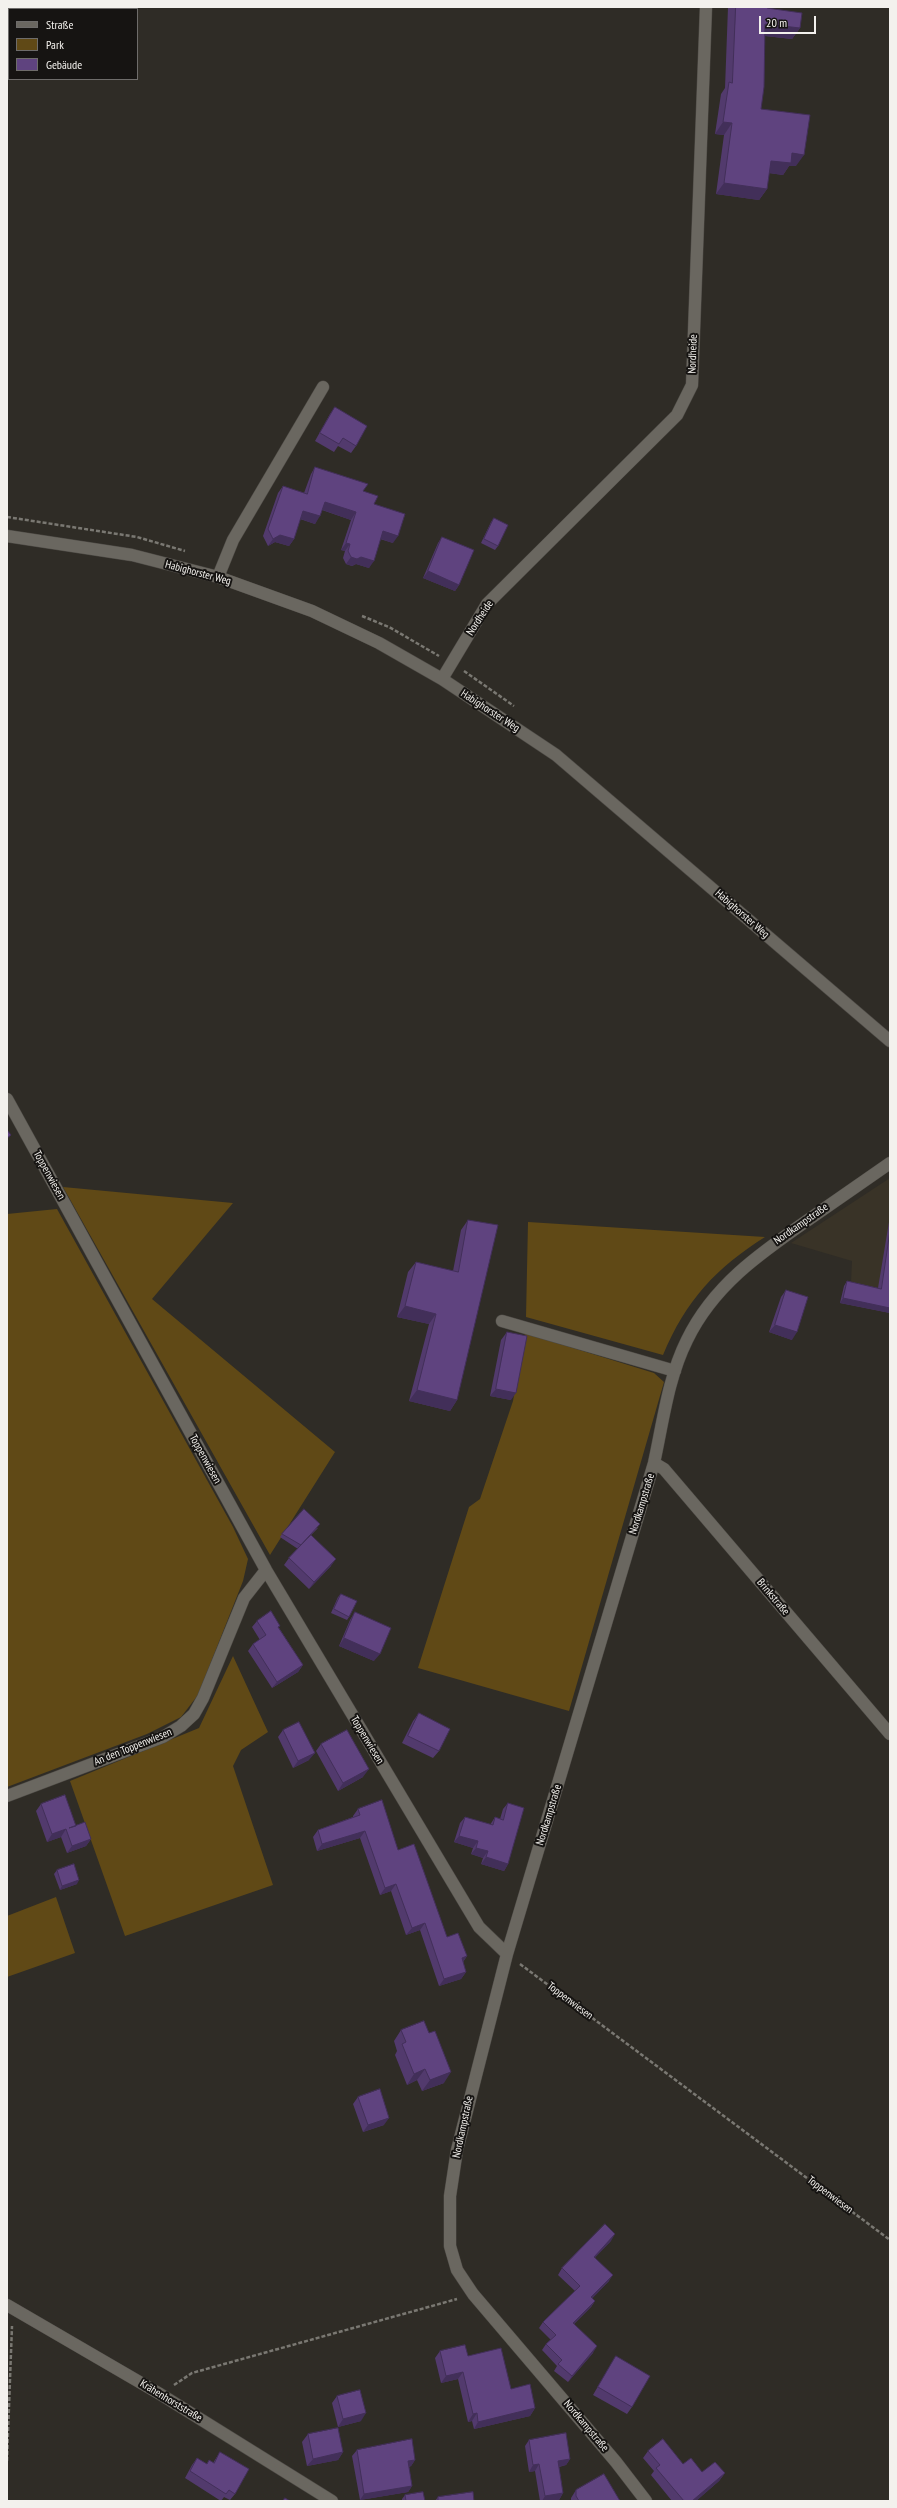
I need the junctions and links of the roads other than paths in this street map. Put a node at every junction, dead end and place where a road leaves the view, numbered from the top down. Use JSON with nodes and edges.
{"nodes":[{"id":1,"x":706,"y":7,"type":"edge"},
{"id":2,"x":323,"y":387,"type":"dead end"},
{"id":3,"x":7,"y":536,"type":"edge"},
{"id":4,"x":218,"y":577,"type":"junction"},
{"id":5,"x":442,"y":679,"type":"junction"},
{"id":6,"x":890,"y":1040,"type":"edge"},
{"id":7,"x":7,"y":1099,"type":"edge"},
{"id":8,"x":890,"y":1163,"type":"edge"},
{"id":9,"x":502,"y":1321,"type":"dead end"},
{"id":10,"x":675,"y":1371,"type":"junction"},
{"id":11,"x":654,"y":1463,"type":"junction"},
{"id":12,"x":266,"y":1570,"type":"junction"},
{"id":13,"x":890,"y":1734,"type":"edge"},
{"id":14,"x":7,"y":1796,"type":"edge"},
{"id":15,"x":507,"y":1954,"type":"junction"},
{"id":16,"x":10,"y":2306,"type":"edge"},
{"id":17,"x":332,"y":2501,"type":"edge"},
{"id":18,"x":646,"y":2501,"type":"edge"}],
"edges":[{"from":1,"to":5,"type":"street","name":"Nordheide"},
{"from":2,"to":4,"type":"street"},
{"from":3,"to":4,"type":"street","name":"Habighorster Weg"},
{"from":4,"to":5,"type":"street","name":"Habighorster Weg"},
{"from":5,"to":6,"type":"street","name":"Habighorster Weg"},
{"from":7,"to":12,"type":"street","name":"Toppenwiesen"},
{"from":8,"to":10,"type":"street","name":"Nordkampstraße"},
{"from":9,"to":10,"type":"street"},
{"from":10,"to":11,"type":"street","name":"Nordkampstraße"},
{"from":11,"to":13,"type":"street","name":"Brinkstraße"},
{"from":11,"to":15,"type":"street","name":"Nordkampstraße"},
{"from":12,"to":14,"type":"street","name":"An den Toppenwiesen"},
{"from":12,"to":15,"type":"street","name":"Toppenwiesen"},
{"from":15,"to":18,"type":"street","name":"Nordkampstraße"},
{"from":16,"to":17,"type":"street","name":"Krähenhorststraße"}]}
